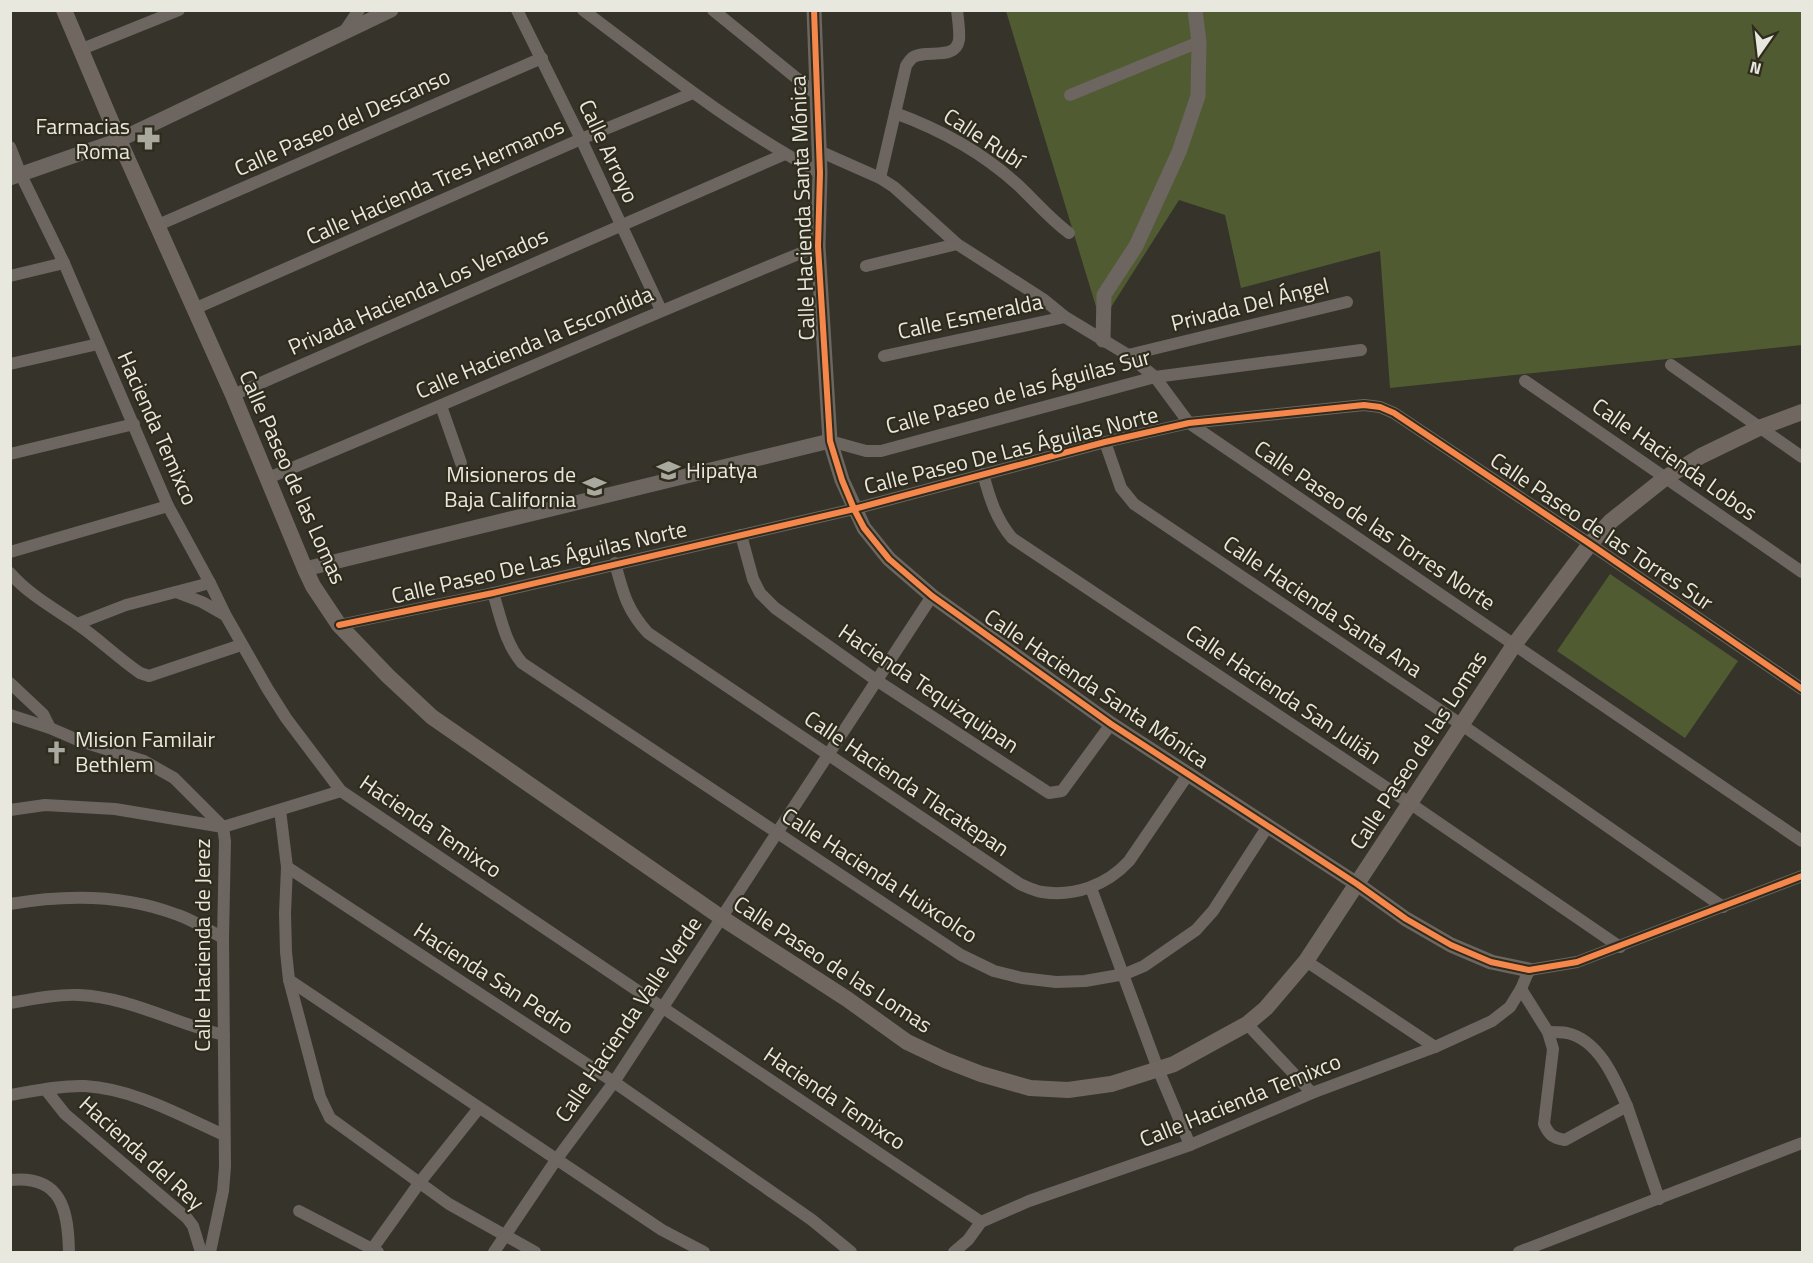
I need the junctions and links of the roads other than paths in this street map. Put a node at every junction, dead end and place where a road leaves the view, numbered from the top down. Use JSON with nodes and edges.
{"nodes":[{"id":1,"x":64,"y":10,"type":"edge"},
{"id":2,"x":179,"y":10,"type":"edge"},
{"id":3,"x":359,"y":10,"type":"edge"},
{"id":4,"x":391,"y":10,"type":"edge"},
{"id":5,"x":517,"y":10,"type":"edge"},
{"id":6,"x":583,"y":10,"type":"edge"},
{"id":7,"x":713,"y":10,"type":"edge"},
{"id":8,"x":957,"y":10,"type":"edge"},
{"id":9,"x":1195,"y":10,"type":"edge"},
{"id":10,"x":811,"y":13,"type":"edge"},
{"id":11,"x":343,"y":33,"type":"junction"},
{"id":12,"x":1199,"y":42,"type":"junction"},
{"id":13,"x":82,"y":49,"type":"junction"},
{"id":14,"x":542,"y":58,"type":"junction"},
{"id":15,"x":693,"y":93,"type":"junction"},
{"id":16,"x":816,"y":94,"type":"junction"},
{"id":17,"x":1070,"y":95,"type":"dead end"},
{"id":18,"x":895,"y":113,"type":"junction"},
{"id":19,"x":581,"y":139,"type":"junction"},
{"id":20,"x":119,"y":140,"type":"junction"},
{"id":21,"x":10,"y":147,"type":"edge"},
{"id":22,"x":819,"y":151,"type":"junction"},
{"id":23,"x":785,"y":154,"type":"junction"},
{"id":24,"x":820,"y":172,"type":"junction"},
{"id":25,"x":16,"y":177,"type":"edge"},
{"id":26,"x":880,"y":178,"type":"junction"},
{"id":27,"x":158,"y":225,"type":"junction"},
{"id":28,"x":620,"y":226,"type":"junction"},
{"id":29,"x":1069,"y":233,"type":"dead end"},
{"id":30,"x":957,"y":244,"type":"junction"},
{"id":31,"x":818,"y":246,"type":"junction"},
{"id":32,"x":64,"y":263,"type":"junction"},
{"id":33,"x":866,"y":266,"type":"dead end"},
{"id":34,"x":10,"y":276,"type":"edge"},
{"id":35,"x":1347,"y":302,"type":"dead end"},
{"id":36,"x":194,"y":309,"type":"junction"},
{"id":37,"x":661,"y":310,"type":"junction"},
{"id":38,"x":1065,"y":317,"type":"junction"},
{"id":39,"x":1103,"y":340,"type":"junction"},
{"id":40,"x":98,"y":344,"type":"junction"},
{"id":41,"x":1361,"y":350,"type":"dead end"},
{"id":42,"x":1128,"y":355,"type":"junction"},
{"id":43,"x":884,"y":356,"type":"dead end"},
{"id":44,"x":10,"y":364,"type":"edge"},
{"id":45,"x":1671,"y":365,"type":"dead end"},
{"id":46,"x":1155,"y":377,"type":"junction"},
{"id":47,"x":1525,"y":381,"type":"dead end"},
{"id":48,"x":233,"y":395,"type":"junction"},
{"id":49,"x":441,"y":406,"type":"junction"},
{"id":50,"x":1380,"y":407,"type":"joint"},
{"id":51,"x":1803,"y":412,"type":"edge"},
{"id":52,"x":1189,"y":423,"type":"junction"},
{"id":53,"x":134,"y":424,"type":"junction"},
{"id":54,"x":1759,"y":428,"type":"junction"},
{"id":55,"x":830,"y":441,"type":"junction"},
{"id":56,"x":1105,"y":442,"type":"junction"},
{"id":57,"x":10,"y":454,"type":"edge"},
{"id":58,"x":1803,"y":457,"type":"edge"},
{"id":59,"x":460,"y":463,"type":"dead end"},
{"id":60,"x":983,"y":474,"type":"junction"},
{"id":61,"x":268,"y":478,"type":"junction"},
{"id":62,"x":1665,"y":478,"type":"junction"},
{"id":63,"x":168,"y":506,"type":"junction"},
{"id":64,"x":854,"y":509,"type":"junction"},
{"id":65,"x":741,"y":535,"type":"junction"},
{"id":66,"x":1590,"y":543,"type":"junction"},
{"id":67,"x":10,"y":552,"type":"edge"},
{"id":68,"x":615,"y":563,"type":"junction"},
{"id":69,"x":305,"y":569,"type":"junction"},
{"id":70,"x":1803,"y":572,"type":"edge"},
{"id":71,"x":10,"y":573,"type":"edge"},
{"id":72,"x":210,"y":583,"type":"junction"},
{"id":73,"x":176,"y":592,"type":"junction"},
{"id":74,"x":493,"y":593,"type":"junction"},
{"id":75,"x":932,"y":596,"type":"junction"},
{"id":76,"x":226,"y":616,"type":"junction"},
{"id":77,"x":77,"y":624,"type":"junction"},
{"id":78,"x":339,"y":625,"type":"junction"},
{"id":79,"x":241,"y":645,"type":"junction"},
{"id":80,"x":1514,"y":645,"type":"junction"},
{"id":81,"x":876,"y":680,"type":"junction"},
{"id":82,"x":10,"y":683,"type":"edge"},
{"id":83,"x":1803,"y":689,"type":"edge"},
{"id":84,"x":10,"y":716,"type":"edge"},
{"id":85,"x":1111,"y":724,"type":"junction"},
{"id":86,"x":1462,"y":725,"type":"junction"},
{"id":87,"x":50,"y":728,"type":"junction"},
{"id":88,"x":828,"y":755,"type":"junction"},
{"id":89,"x":1189,"y":773,"type":"junction"},
{"id":90,"x":340,"y":790,"type":"junction"},
{"id":91,"x":1411,"y":804,"type":"junction"},
{"id":92,"x":10,"y":810,"type":"edge"},
{"id":93,"x":280,"y":810,"type":"junction"},
{"id":94,"x":1268,"y":826,"type":"junction"},
{"id":95,"x":223,"y":827,"type":"junction"},
{"id":96,"x":777,"y":832,"type":"junction"},
{"id":97,"x":1803,"y":842,"type":"edge"},
{"id":98,"x":287,"y":867,"type":"junction"},
{"id":99,"x":1803,"y":876,"type":"edge"},
{"id":100,"x":1357,"y":884,"type":"junction"},
{"id":101,"x":1091,"y":888,"type":"junction"},
{"id":102,"x":10,"y":904,"type":"edge"},
{"id":103,"x":1723,"y":907,"type":"junction"},
{"id":104,"x":722,"y":918,"type":"junction"},
{"id":105,"x":223,"y":938,"type":"junction"},
{"id":106,"x":1620,"y":947,"type":"junction"},
{"id":107,"x":1306,"y":962,"type":"junction"},
{"id":108,"x":1528,"y":970,"type":"junction"},
{"id":109,"x":1125,"y":974,"type":"junction"},
{"id":110,"x":289,"y":980,"type":"junction"},
{"id":111,"x":1521,"y":989,"type":"junction"},
{"id":112,"x":10,"y":1003,"type":"edge"},
{"id":113,"x":662,"y":1007,"type":"junction"},
{"id":114,"x":1247,"y":1024,"type":"junction"},
{"id":115,"x":1548,"y":1032,"type":"junction"},
{"id":116,"x":224,"y":1035,"type":"junction"},
{"id":117,"x":1435,"y":1047,"type":"junction"},
{"id":118,"x":1158,"y":1068,"type":"junction"},
{"id":119,"x":614,"y":1082,"type":"junction"},
{"id":120,"x":46,"y":1090,"type":"junction"},
{"id":121,"x":1312,"y":1093,"type":"junction"},
{"id":122,"x":10,"y":1095,"type":"edge"},
{"id":123,"x":1627,"y":1106,"type":"junction"},
{"id":124,"x":479,"y":1108,"type":"junction"},
{"id":125,"x":224,"y":1135,"type":"junction"},
{"id":126,"x":1803,"y":1143,"type":"edge"},
{"id":127,"x":1190,"y":1145,"type":"junction"},
{"id":128,"x":556,"y":1160,"type":"junction"},
{"id":129,"x":10,"y":1180,"type":"edge"},
{"id":130,"x":420,"y":1182,"type":"junction"},
{"id":131,"x":1659,"y":1198,"type":"junction"},
{"id":132,"x":299,"y":1212,"type":"dead end"},
{"id":133,"x":981,"y":1222,"type":"junction"},
{"id":134,"x":507,"y":1235,"type":"junction"},
{"id":135,"x":374,"y":1251,"type":"edge"},
{"id":136,"x":69,"y":1252,"type":"edge"},
{"id":137,"x":201,"y":1252,"type":"edge"},
{"id":138,"x":210,"y":1252,"type":"edge"},
{"id":139,"x":494,"y":1252,"type":"edge"},
{"id":140,"x":535,"y":1252,"type":"edge"},
{"id":141,"x":704,"y":1252,"type":"edge"},
{"id":142,"x":851,"y":1252,"type":"edge"},
{"id":143,"x":954,"y":1252,"type":"edge"},
{"id":144,"x":1519,"y":1252,"type":"edge"}],
"edges":[{"from":1,"to":13,"type":"main road","name":"Calle Paseo de las Lomas"},
{"from":2,"to":13,"type":"street"},
{"from":3,"to":11,"type":"street"},
{"from":4,"to":11,"type":"street"},
{"from":5,"to":14,"type":"street","name":"Calle Arroyo"},
{"from":6,"to":15,"type":"street"},
{"from":7,"to":16,"type":"street"},
{"from":8,"to":18,"type":"street"},
{"from":9,"to":12,"type":"street"},
{"from":10,"to":16,"type":"street","name":"Calle Hacienda Santa Mónica"},
{"from":11,"to":20,"type":"street"},
{"from":12,"to":17,"type":"street"},
{"from":12,"to":39,"type":"street"},
{"from":13,"to":20,"type":"main road","name":"Calle Paseo de las Lomas"},
{"from":14,"to":19,"type":"street","name":"Calle Arroyo"},
{"from":14,"to":27,"type":"street","name":"Calle Paseo del Descanso"},
{"from":15,"to":19,"type":"street","name":"Calle Hacienda Tres Hermanos"},
{"from":15,"to":23,"type":"street"},
{"from":16,"to":22,"type":"street","name":"Calle Hacienda Santa Mónica"},
{"from":18,"to":26,"type":"street"},
{"from":18,"to":29,"type":"street","name":"Calle Rubí"},
{"from":19,"to":28,"type":"street","name":"Calle Arroyo"},
{"from":19,"to":36,"type":"street","name":"Calle Hacienda Tres Hermanos"},
{"from":20,"to":25,"type":"street"},
{"from":20,"to":27,"type":"main road","name":"Calle Paseo de las Lomas"},
{"from":21,"to":25,"type":"street","name":"Hacienda Temixco"},
{"from":22,"to":24,"type":"street","name":"Calle Hacienda Santa Mónica"},
{"from":22,"to":26,"type":"street","name":"Calle Paseo de las Torres Norte"},
{"from":23,"to":24,"type":"street"},
{"from":23,"to":28,"type":"street","name":"Privada Hacienda Los Venados"},
{"from":24,"to":31,"type":"street","name":"Calle Hacienda Santa Mónica"},
{"from":25,"to":32,"type":"street","name":"Hacienda Temixco"},
{"from":26,"to":30,"type":"street","name":"Calle Paseo de las Torres Norte"},
{"from":27,"to":36,"type":"main road","name":"Calle Paseo de las Lomas"},
{"from":28,"to":37,"type":"street","name":"Calle Arroyo"},
{"from":28,"to":48,"type":"street","name":"Privada Hacienda Los Venados"},
{"from":30,"to":33,"type":"street"},
{"from":30,"to":38,"type":"street","name":"Calle Paseo de las Torres Norte"},
{"from":31,"to":37,"type":"street","name":"Calle Hacienda la Escondida"},
{"from":31,"to":55,"type":"street","name":"Calle Hacienda Santa Mónica"},
{"from":32,"to":34,"type":"street"},
{"from":32,"to":40,"type":"street","name":"Hacienda Temixco"},
{"from":35,"to":42,"type":"street","name":"Privada Del Ángel"},
{"from":36,"to":48,"type":"main road","name":"Calle Paseo de las Lomas"},
{"from":37,"to":49,"type":"street","name":"Calle Hacienda la Escondida"},
{"from":38,"to":39,"type":"street","name":"Calle Paseo de las Torres Norte"},
{"from":38,"to":43,"type":"street","name":"Calle Esmeralda"},
{"from":39,"to":42,"type":"street","name":"Calle Paseo de las Torres Norte"},
{"from":40,"to":44,"type":"street"},
{"from":40,"to":53,"type":"street","name":"Hacienda Temixco"},
{"from":41,"to":46,"type":"street","name":"Calle Paseo de las Águilas Sur"},
{"from":42,"to":46,"type":"street","name":"Calle Paseo de las Torres Norte"},
{"from":45,"to":54,"type":"street"},
{"from":46,"to":52,"type":"street","name":"Calle Paseo de las Torres Norte"},
{"from":46,"to":55,"type":"street","name":"Calle Paseo de las Águilas Sur"},
{"from":47,"to":62,"type":"street","name":"Calle Hacienda Lobos"},
{"from":48,"to":61,"type":"main road","name":"Calle Paseo de las Lomas"},
{"from":49,"to":59,"type":"street"},
{"from":49,"to":61,"type":"street","name":"Calle Hacienda la Escondida"},
{"from":50,"to":52,"type":"street","name":"Calle Paseo De Las Águilas Norte"},
{"from":50,"to":66,"type":"street","name":"Calle Paseo de las Torres Sur"},
{"from":51,"to":54,"type":"main road","name":"Calle Paseo de las Lomas"},
{"from":52,"to":56,"type":"street","name":"Calle Paseo De Las Águilas Norte"},
{"from":52,"to":80,"type":"street","name":"Calle Paseo de las Torres Norte"},
{"from":53,"to":57,"type":"street"},
{"from":53,"to":63,"type":"street","name":"Hacienda Temixco"},
{"from":54,"to":58,"type":"street"},
{"from":54,"to":62,"type":"main road","name":"Calle Paseo de las Lomas"},
{"from":55,"to":64,"type":"street","name":"Calle Hacienda Santa Mónica"},
{"from":55,"to":69,"type":"street","name":"Calle Paseo de las Águilas Sur"},
{"from":56,"to":60,"type":"street","name":"Calle Paseo De Las Águilas Norte"},
{"from":56,"to":86,"type":"street","name":"Calle Hacienda Santa Ana"},
{"from":60,"to":64,"type":"street","name":"Calle Paseo De Las Águilas Norte"},
{"from":60,"to":91,"type":"street","name":"Calle Hacienda San Julián"},
{"from":61,"to":69,"type":"main road","name":"Calle Paseo de las Lomas"},
{"from":62,"to":66,"type":"main road","name":"Calle Paseo de las Lomas"},
{"from":62,"to":70,"type":"street","name":"Calle Hacienda Lobos"},
{"from":63,"to":67,"type":"street"},
{"from":63,"to":72,"type":"street","name":"Hacienda Temixco"},
{"from":64,"to":65,"type":"street","name":"Calle Paseo De Las Águilas Norte"},
{"from":64,"to":75,"type":"street","name":"Calle Hacienda Santa Mónica"},
{"from":65,"to":68,"type":"street","name":"Calle Paseo De Las Águilas Norte"},
{"from":65,"to":81,"type":"street","name":"Hacienda Tequizquipan"},
{"from":66,"to":80,"type":"main road","name":"Calle Paseo de las Lomas"},
{"from":66,"to":83,"type":"street","name":"Calle Paseo de las Torres Sur"},
{"from":68,"to":74,"type":"street","name":"Calle Paseo De Las Águilas Norte"},
{"from":68,"to":88,"type":"street","name":"Calle Hacienda Tlacatepan"},
{"from":69,"to":78,"type":"main road","name":"Calle Paseo de las Lomas"},
{"from":71,"to":77,"type":"street"},
{"from":72,"to":73,"type":"street"},
{"from":72,"to":76,"type":"street","name":"Hacienda Temixco"},
{"from":73,"to":76,"type":"street"},
{"from":73,"to":77,"type":"street"},
{"from":74,"to":78,"type":"street","name":"Calle Paseo De Las Águilas Norte"},
{"from":74,"to":96,"type":"street","name":"Calle Hacienda Huixcolco"},
{"from":75,"to":81,"type":"street","name":"Calle Hacienda Valle Verde"},
{"from":75,"to":85,"type":"street","name":"Calle Hacienda Santa Mónica"},
{"from":76,"to":79,"type":"street","name":"Hacienda Temixco"},
{"from":77,"to":79,"type":"street"},
{"from":78,"to":104,"type":"main road","name":"Calle Paseo de las Lomas"},
{"from":79,"to":90,"type":"street","name":"Hacienda Temixco"},
{"from":80,"to":86,"type":"main road","name":"Calle Paseo de las Lomas"},
{"from":80,"to":97,"type":"street","name":"Calle Paseo de las Torres Norte"},
{"from":81,"to":85,"type":"street","name":"Hacienda Tequizquipan"},
{"from":81,"to":88,"type":"street","name":"Calle Hacienda Valle Verde"},
{"from":82,"to":87,"type":"street"},
{"from":84,"to":87,"type":"street","name":"Calle Hacienda de Jerez"},
{"from":85,"to":89,"type":"street","name":"Calle Hacienda Santa Mónica"},
{"from":86,"to":91,"type":"main road","name":"Calle Paseo de las Lomas"},
{"from":86,"to":103,"type":"street","name":"Calle Hacienda Santa Ana"},
{"from":87,"to":95,"type":"street","name":"Calle Hacienda de Jerez"},
{"from":88,"to":96,"type":"street","name":"Calle Hacienda Valle Verde"},
{"from":88,"to":101,"type":"street","name":"Calle Hacienda Tlacatepan"},
{"from":89,"to":94,"type":"street","name":"Calle Hacienda Santa Mónica"},
{"from":89,"to":101,"type":"street","name":"Calle Hacienda Tlacatepan"},
{"from":90,"to":93,"type":"street"},
{"from":90,"to":113,"type":"street","name":"Hacienda Temixco"},
{"from":91,"to":100,"type":"main road","name":"Calle Paseo de las Lomas"},
{"from":91,"to":106,"type":"street","name":"Calle Hacienda San Julián"},
{"from":92,"to":95,"type":"street"},
{"from":93,"to":95,"type":"street"},
{"from":93,"to":98,"type":"street"},
{"from":94,"to":100,"type":"street","name":"Calle Hacienda Santa Mónica"},
{"from":94,"to":109,"type":"street","name":"Calle Hacienda Huixcolco"},
{"from":95,"to":105,"type":"street","name":"Calle Hacienda de Jerez"},
{"from":96,"to":104,"type":"street","name":"Calle Hacienda Valle Verde"},
{"from":96,"to":109,"type":"street","name":"Calle Hacienda Huixcolco"},
{"from":98,"to":110,"type":"street"},
{"from":98,"to":119,"type":"street","name":"Hacienda San Pedro"},
{"from":99,"to":103,"type":"street","name":"Calle Hacienda Santa Mónica"},
{"from":100,"to":107,"type":"main road","name":"Calle Paseo de las Lomas"},
{"from":100,"to":108,"type":"street","name":"Calle Hacienda Santa Mónica"},
{"from":101,"to":109,"type":"street"},
{"from":102,"to":105,"type":"street"},
{"from":103,"to":106,"type":"street","name":"Calle Hacienda Santa Mónica"},
{"from":104,"to":113,"type":"street","name":"Calle Hacienda Valle Verde"},
{"from":104,"to":118,"type":"main road","name":"Calle Paseo de las Lomas"},
{"from":105,"to":116,"type":"street","name":"Calle Hacienda de Jerez"},
{"from":106,"to":108,"type":"street","name":"Calle Hacienda Santa Mónica"},
{"from":107,"to":114,"type":"main road","name":"Calle Paseo de las Lomas"},
{"from":107,"to":117,"type":"street"},
{"from":108,"to":111,"type":"street","name":"Calle Hacienda Temixco"},
{"from":109,"to":118,"type":"street"},
{"from":110,"to":124,"type":"street"},
{"from":110,"to":130,"type":"street"},
{"from":111,"to":115,"type":"street"},
{"from":111,"to":117,"type":"street","name":"Calle Hacienda Temixco"},
{"from":112,"to":116,"type":"street"},
{"from":113,"to":119,"type":"street","name":"Calle Hacienda Valle Verde"},
{"from":113,"to":133,"type":"street","name":"Hacienda Temixco"},
{"from":114,"to":118,"type":"main road","name":"Calle Paseo de las Lomas"},
{"from":114,"to":121,"type":"street"},
{"from":115,"to":123,"type":"street"},
{"from":115,"to":123,"type":"street"},
{"from":116,"to":125,"type":"street","name":"Calle Hacienda de Jerez"},
{"from":117,"to":121,"type":"street","name":"Calle Hacienda Temixco"},
{"from":118,"to":127,"type":"street"},
{"from":119,"to":128,"type":"street","name":"Calle Hacienda Valle Verde"},
{"from":119,"to":142,"type":"street","name":"Hacienda San Pedro"},
{"from":120,"to":122,"type":"street","name":"Hacienda del Rey"},
{"from":120,"to":125,"type":"street","name":"Hacienda del Rey"},
{"from":120,"to":137,"type":"street","name":"Hacienda del Rey"},
{"from":121,"to":127,"type":"street","name":"Calle Hacienda Temixco"},
{"from":123,"to":131,"type":"street"},
{"from":124,"to":128,"type":"street"},
{"from":124,"to":130,"type":"street"},
{"from":125,"to":138,"type":"street","name":"Calle Hacienda de Jerez"},
{"from":126,"to":131,"type":"street"},
{"from":127,"to":133,"type":"street","name":"Calle Hacienda Temixco"},
{"from":128,"to":134,"type":"street","name":"Calle Hacienda Valle Verde"},
{"from":128,"to":141,"type":"street"},
{"from":129,"to":136,"type":"street"},
{"from":130,"to":134,"type":"street"},
{"from":130,"to":135,"type":"street"},
{"from":131,"to":144,"type":"street"},
{"from":132,"to":135,"type":"street"},
{"from":133,"to":143,"type":"street","name":"Calle Hacienda Temixco"},
{"from":134,"to":139,"type":"street","name":"Calle Hacienda Valle Verde"},
{"from":134,"to":140,"type":"street"}]}
